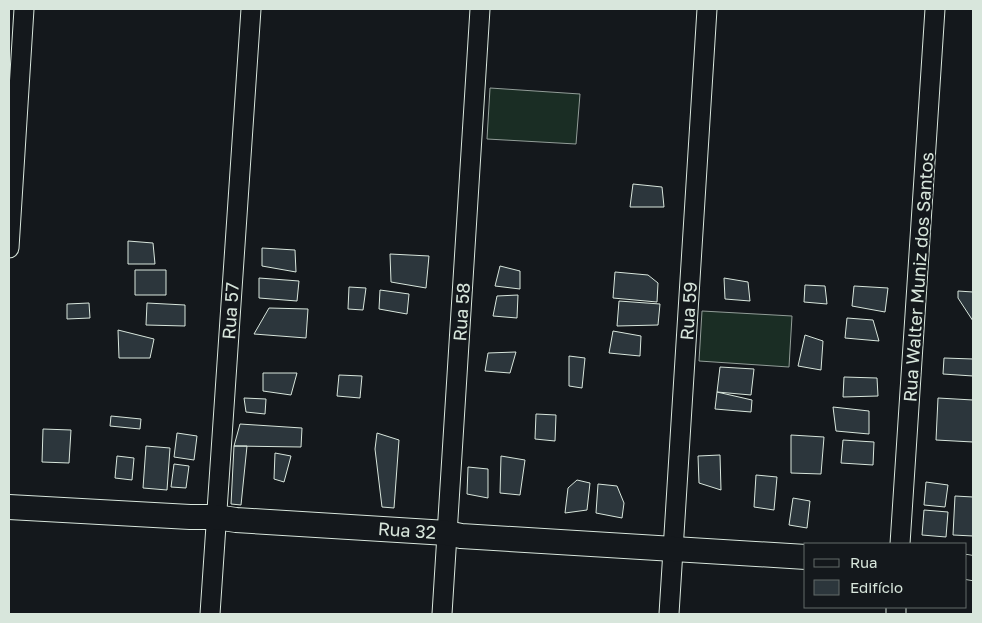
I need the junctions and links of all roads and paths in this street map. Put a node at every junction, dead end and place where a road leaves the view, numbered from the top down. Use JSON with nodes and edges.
{"nodes":[{"id":1,"x":24,"y":9,"type":"edge"},
{"id":2,"x":251,"y":9,"type":"edge"},
{"id":3,"x":480,"y":9,"type":"edge"},
{"id":4,"x":707,"y":9,"type":"edge"},
{"id":5,"x":935,"y":9,"type":"edge"},
{"id":6,"x":9,"y":248,"type":"edge"},
{"id":7,"x":9,"y":507,"type":"edge"},
{"id":8,"x":215,"y":517,"type":"junction"},
{"id":9,"x":447,"y":533,"type":"junction"},
{"id":10,"x":900,"y":543,"type":"edge"},
{"id":11,"x":673,"y":547,"type":"junction"},
{"id":12,"x":804,"y":557,"type":"edge"},
{"id":13,"x":210,"y":614,"type":"edge"},
{"id":14,"x":442,"y":614,"type":"edge"},
{"id":15,"x":669,"y":614,"type":"edge"}],
"edges":[{"from":1,"to":6,"type":"street"},
{"from":2,"to":8,"type":"street","name":"Rua 57"},
{"from":3,"to":9,"type":"street","name":"Rua 58"},
{"from":4,"to":11,"type":"street","name":"Rua 59"},
{"from":5,"to":10,"type":"street","name":"Rua Walter Muniz dos Santos"},
{"from":7,"to":8,"type":"main road","name":"Rua 32"},
{"from":8,"to":9,"type":"main road","name":"Rua 32"},
{"from":8,"to":13,"type":"street","name":"Rua 57"},
{"from":9,"to":11,"type":"main road","name":"Rua 32"},
{"from":9,"to":14,"type":"street","name":"Rua 58"},
{"from":11,"to":12,"type":"main road","name":"Rua 32"},
{"from":11,"to":15,"type":"street","name":"Rua 59"}]}
